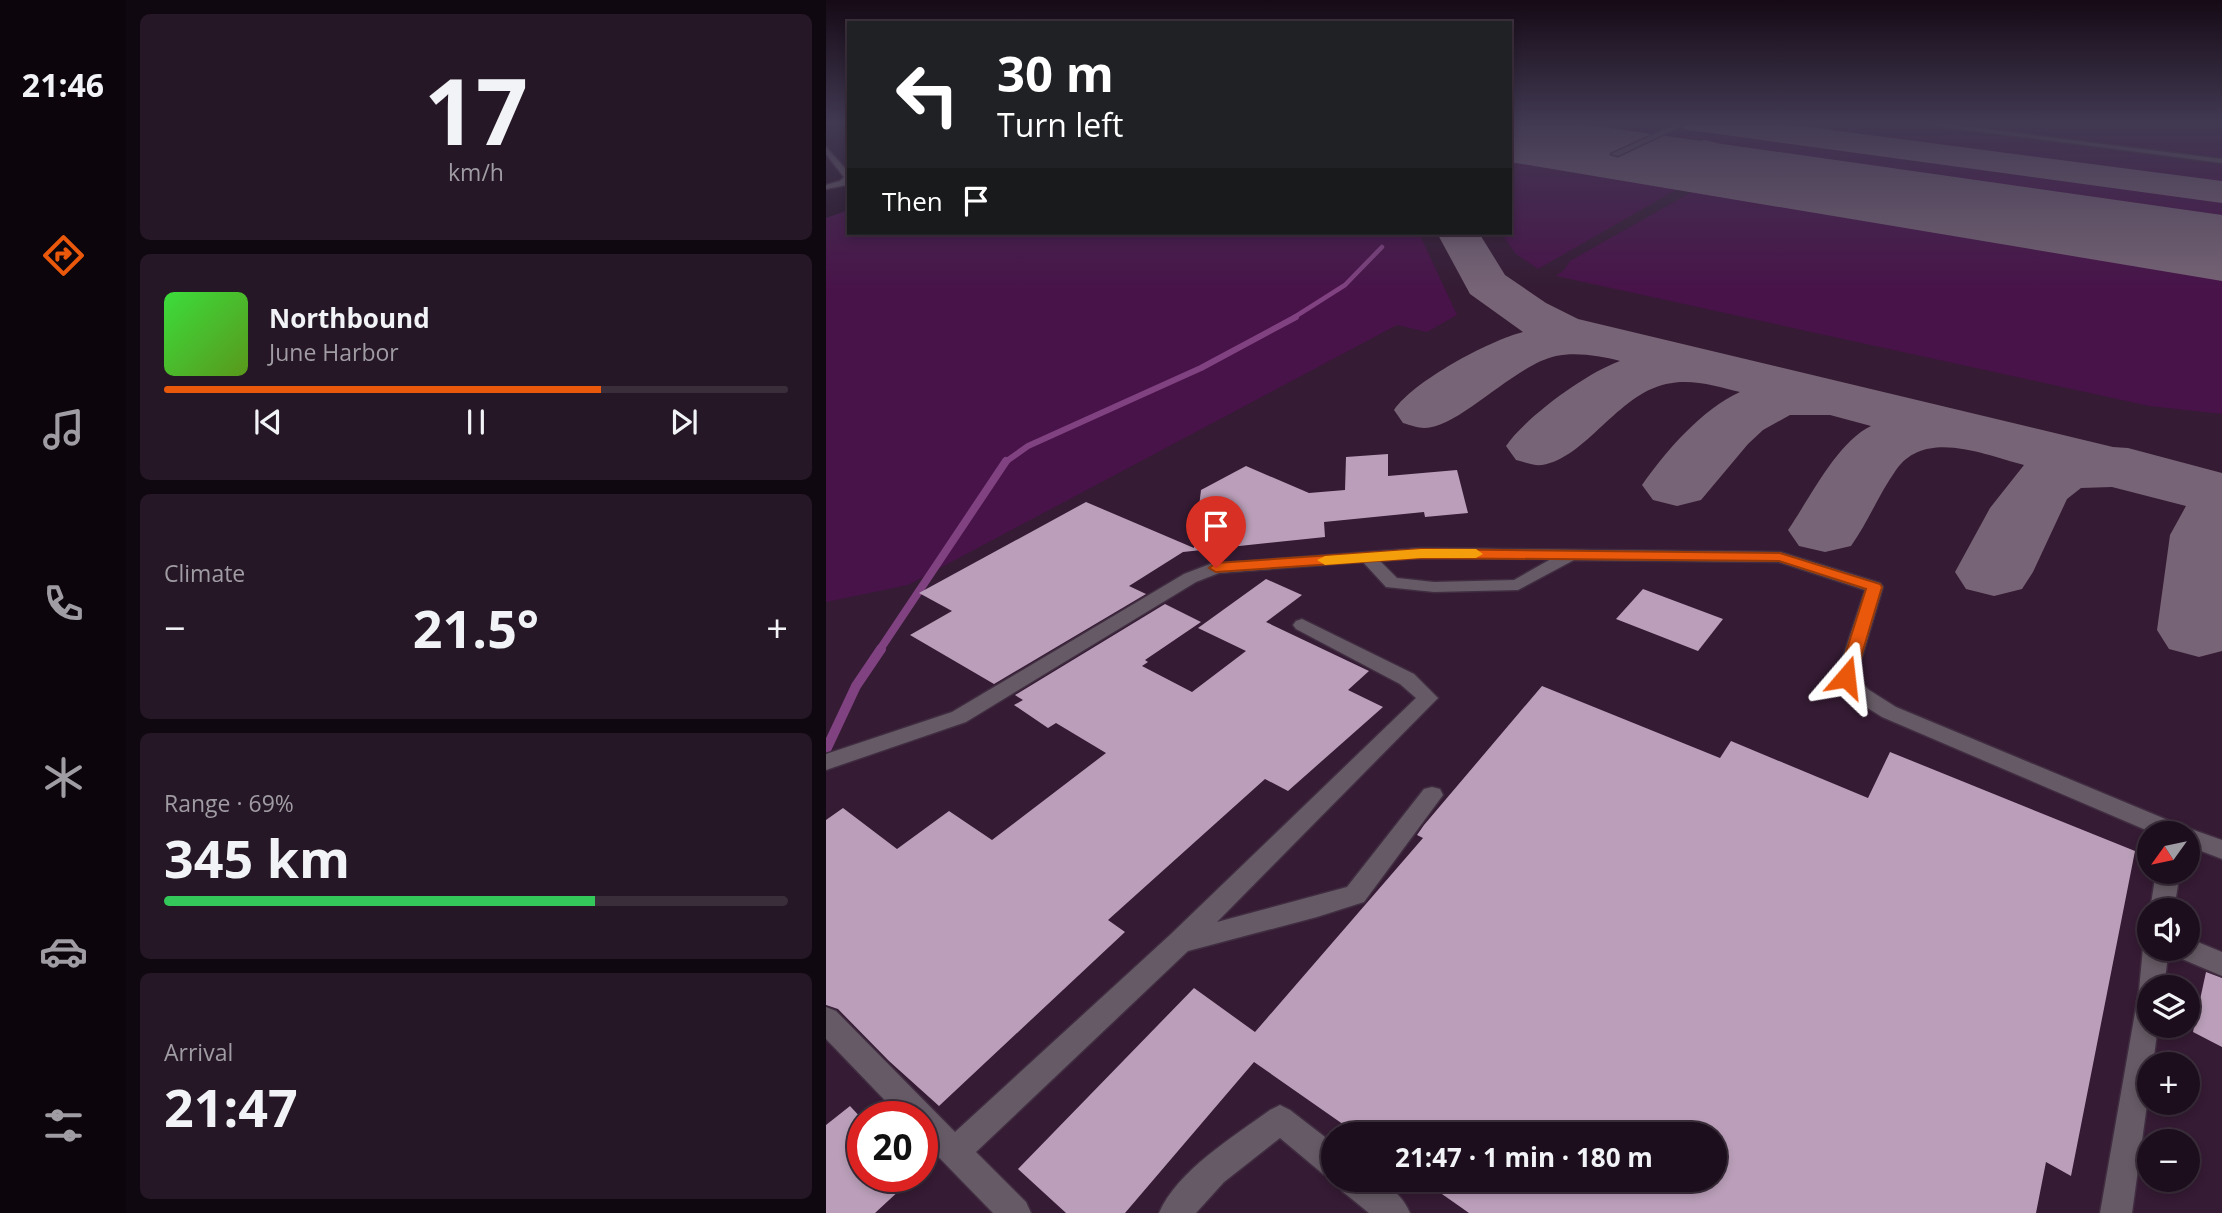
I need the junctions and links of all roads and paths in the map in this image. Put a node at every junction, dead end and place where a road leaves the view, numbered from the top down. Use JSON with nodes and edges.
{"nodes":[{"id":1,"x":847,"y":178,"type":"edge"},
{"id":2,"x":826,"y":187,"type":"edge"},
{"id":3,"x":1570,"y":555,"type":"junction"},
{"id":4,"x":1367,"y":557,"type":"junction"},
{"id":5,"x":1301,"y":625,"type":"dead end"},
{"id":6,"x":826,"y":762,"type":"edge"},
{"id":7,"x":1432,"y":795,"type":"dead end"},
{"id":8,"x":2146,"y":821,"type":"edge"},
{"id":9,"x":2200,"y":841,"type":"edge"},
{"id":10,"x":2222,"y":849,"type":"edge"},
{"id":11,"x":1180,"y":942,"type":"junction"},
{"id":12,"x":2200,"y":955,"type":"edge"},
{"id":13,"x":2222,"y":964,"type":"edge"},
{"id":14,"x":826,"y":1020,"type":"edge"},
{"id":15,"x":2143,"y":1038,"type":"edge"},
{"id":16,"x":905,"y":1101,"type":"edge"},
{"id":17,"x":938,"y":1135,"type":"edge"},
{"id":18,"x":955,"y":1152,"type":"junction"},
{"id":19,"x":1321,"y":1153,"type":"edge"},
{"id":20,"x":1368,"y":1192,"type":"edge"},
{"id":21,"x":1015,"y":1213,"type":"edge"},
{"id":22,"x":1175,"y":1213,"type":"edge"},
{"id":23,"x":1394,"y":1213,"type":"edge"},
{"id":24,"x":2116,"y":1213,"type":"edge"}],
"edges":[{"from":1,"to":2,"type":"lane"},
{"from":3,"to":4,"type":"lane"},
{"from":3,"to":4,"type":"lane"},
{"from":3,"to":8,"type":"lane"},
{"from":4,"to":6,"type":"lane"},
{"from":5,"to":11,"type":"lane"},
{"from":7,"to":11,"type":"lane"},
{"from":9,"to":10,"type":"lane"},
{"from":11,"to":18,"type":"lane"},
{"from":12,"to":13,"type":"lane"},
{"from":14,"to":16,"type":"lane"},
{"from":15,"to":24,"type":"lane"},
{"from":17,"to":18,"type":"lane"},
{"from":18,"to":21,"type":"lane"},
{"from":19,"to":22,"type":"lane"},
{"from":20,"to":23,"type":"lane"}]}
